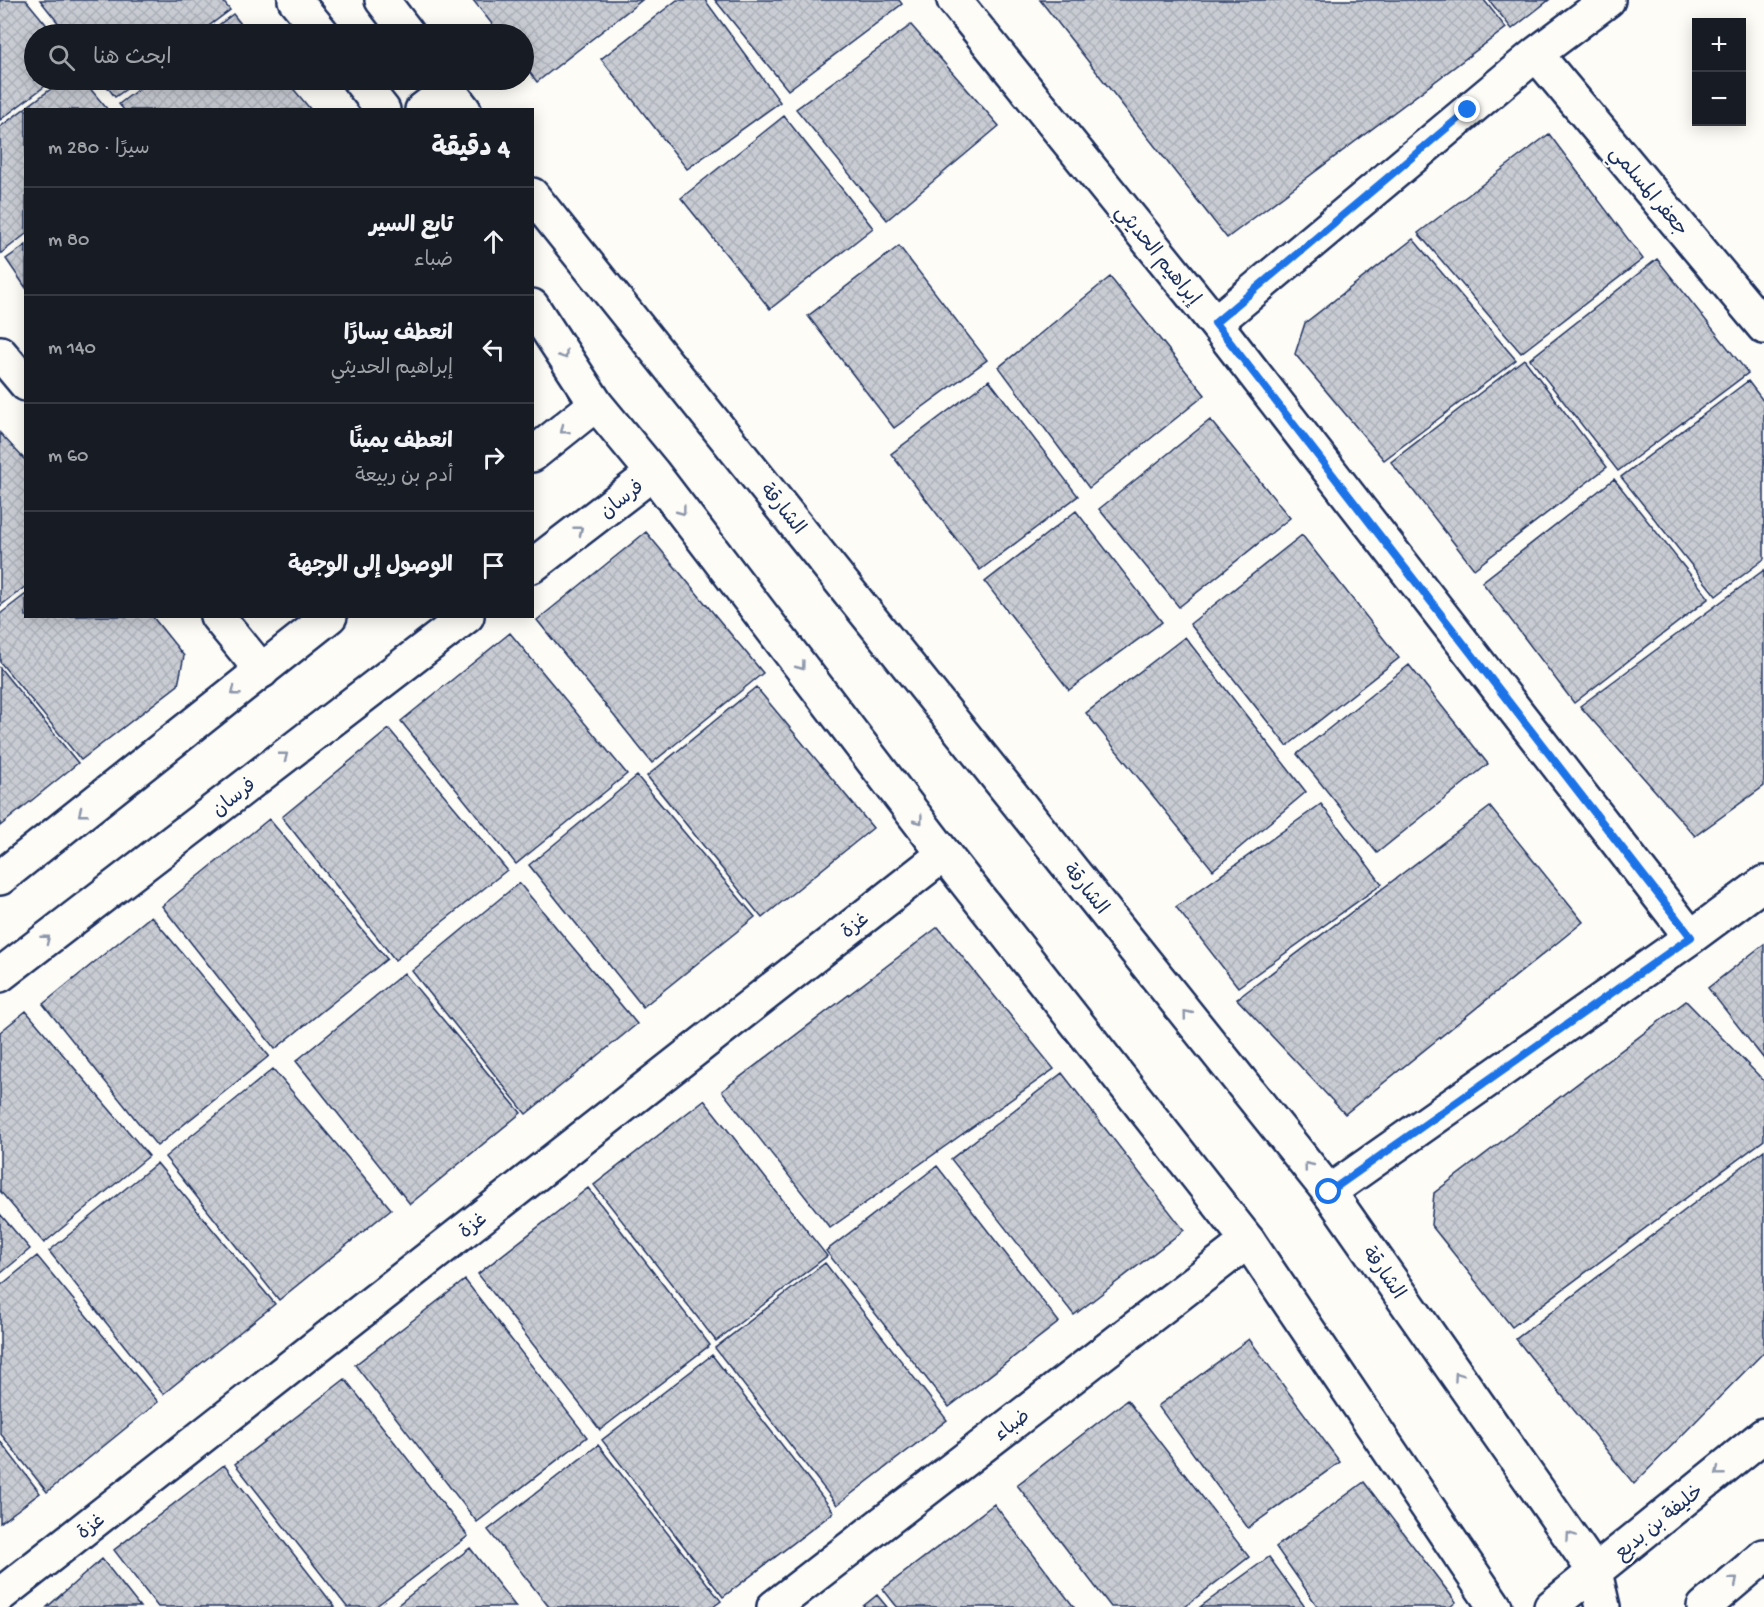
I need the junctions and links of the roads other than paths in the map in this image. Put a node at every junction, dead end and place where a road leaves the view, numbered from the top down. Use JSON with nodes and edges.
{"nodes":[{"id":1,"x":296,"y":0,"type":"edge"},
{"id":2,"x":382,"y":0,"type":"edge"},
{"id":3,"x":954,"y":0,"type":"edge"},
{"id":4,"x":1608,"y":0,"type":"edge"},
{"id":5,"x":315,"y":24,"type":"edge"},
{"id":6,"x":400,"y":24,"type":"edge"},
{"id":7,"x":1536,"y":54,"type":"junction"},
{"id":8,"x":367,"y":90,"type":"edge"},
{"id":9,"x":451,"y":93,"type":"edge"},
{"id":10,"x":380,"y":108,"type":"edge"},
{"id":11,"x":425,"y":108,"type":"edge"},
{"id":12,"x":534,"y":198,"type":"edge"},
{"id":13,"x":534,"y":309,"type":"edge"},
{"id":14,"x":1215,"y":323,"type":"junction"},
{"id":15,"x":1764,"y":327,"type":"edge"},
{"id":16,"x":1,"y":356,"type":"edge"},
{"id":17,"x":24,"y":382,"type":"edge"},
{"id":18,"x":596,"y":404,"type":"junction"},
{"id":19,"x":534,"y":453,"type":"edge"},
{"id":20,"x":653,"y":473,"type":"junction"},
{"id":21,"x":534,"y":564,"type":"edge"},
{"id":22,"x":219,"y":618,"type":"edge"},
{"id":23,"x":328,"y":618,"type":"edge"},
{"id":24,"x":464,"y":618,"type":"edge"},
{"id":25,"x":262,"y":671,"type":"junction"},
{"id":26,"x":944,"y":854,"type":"junction"},
{"id":27,"x":0,"y":878,"type":"edge"},
{"id":28,"x":1764,"y":883,"type":"edge"},
{"id":29,"x":1691,"y":937,"type":"junction"},
{"id":30,"x":0,"y":975,"type":"edge"},
{"id":31,"x":1329,"y":1192,"type":"junction"},
{"id":32,"x":1248,"y":1241,"type":"junction"},
{"id":33,"x":1764,"y":1435,"type":"edge"},
{"id":34,"x":1764,"y":1556,"type":"edge"},
{"id":35,"x":1595,"y":1572,"type":"junction"},
{"id":36,"x":0,"y":1595,"type":"edge"},
{"id":37,"x":774,"y":1607,"type":"edge"},
{"id":38,"x":1495,"y":1607,"type":"edge"},
{"id":39,"x":1551,"y":1607,"type":"edge"},
{"id":40,"x":1603,"y":1607,"type":"edge"},
{"id":41,"x":1704,"y":1607,"type":"edge"}],
"edges":[{"from":1,"to":5,"type":"street"},
{"from":2,"to":6,"type":"street"},
{"from":3,"to":14,"type":"street","name":"إبراهيم الحديثي"},
{"from":4,"to":7,"type":"street"},
{"from":7,"to":14,"type":"street"},
{"from":7,"to":15,"type":"street","name":"جعفر المسلمي"},
{"from":8,"to":10,"type":"street"},
{"from":9,"to":11,"type":"street"},
{"from":31,"to":12,"type":"street","name":"الشارقة","one_way":true},
{"from":13,"to":18,"type":"street","one_way":true},
{"from":14,"to":29,"type":"street","name":"إبراهيم الحديثي"},
{"from":16,"to":17,"type":"street"},
{"from":18,"to":19,"type":"street","one_way":true},
{"from":18,"to":20,"type":"street"},
{"from":21,"to":20,"type":"street","name":"فرسان","one_way":true},
{"from":20,"to":26,"type":"street","one_way":true},
{"from":22,"to":25,"type":"street"},
{"from":23,"to":25,"type":"street"},
{"from":30,"to":24,"type":"street","name":"فرسان","one_way":true},
{"from":25,"to":27,"type":"street","one_way":true},
{"from":26,"to":32,"type":"street"},
{"from":26,"to":36,"type":"street","name":"غزة"},
{"from":28,"to":29,"type":"street"},
{"from":29,"to":31,"type":"street"},
{"from":35,"to":31,"type":"street","name":"الشارقة","one_way":true},
{"from":32,"to":37,"type":"street","name":"ضباء"},
{"from":32,"to":38,"type":"street"},
{"from":33,"to":35,"type":"street","name":"خليفة بن بديع","one_way":true},
{"from":41,"to":34,"type":"street","one_way":true},
{"from":35,"to":39,"type":"street","name":"خليفة بن بديع"},
{"from":35,"to":40,"type":"street","name":"الشارقة"}]}
